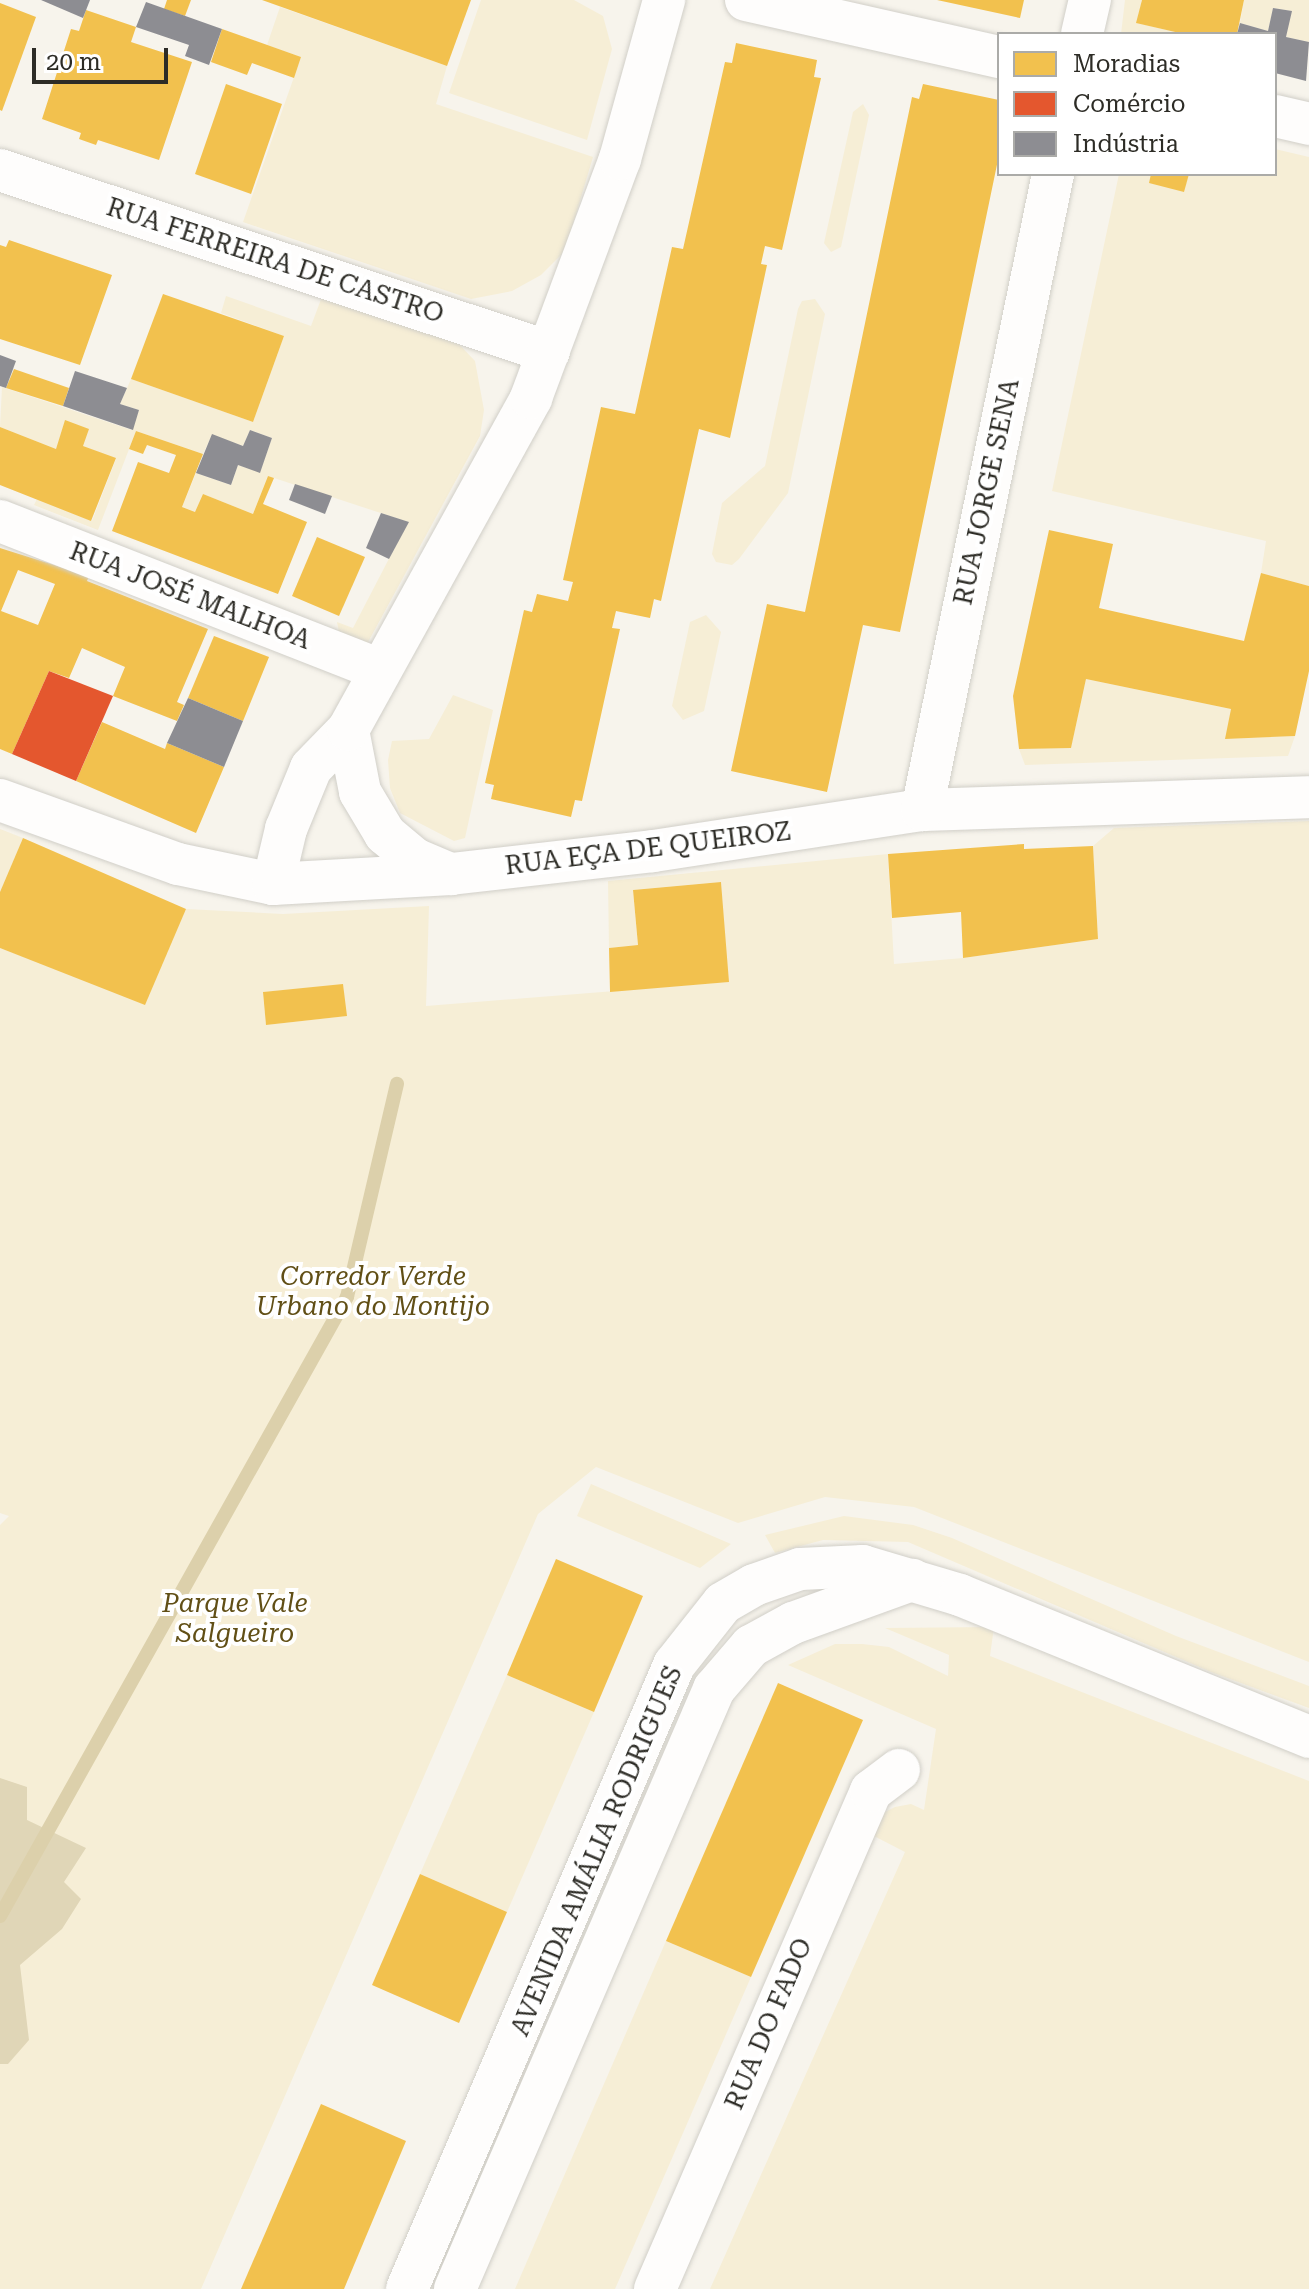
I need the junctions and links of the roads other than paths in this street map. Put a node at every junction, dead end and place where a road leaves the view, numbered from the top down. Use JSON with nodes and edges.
{"nodes":[{"id":1,"x":664,"y":0,"type":"edge"},
{"id":2,"x":746,"y":0,"type":"edge"},
{"id":3,"x":1090,"y":0,"type":"edge"},
{"id":4,"x":1082,"y":32,"type":"edge"},
{"id":5,"x":997,"y":57,"type":"edge"},
{"id":6,"x":1277,"y":116,"type":"edge"},
{"id":7,"x":1309,"y":124,"type":"edge"},
{"id":8,"x":0,"y":170,"type":"edge"},
{"id":9,"x":1053,"y":176,"type":"edge"},
{"id":10,"x":549,"y":352,"type":"junction"},
{"id":11,"x":0,"y":521,"type":"edge"},
{"id":12,"x":380,"y":670,"type":"junction"},
{"id":13,"x":348,"y":730,"type":"junction"},
{"id":14,"x":1309,"y":797,"type":"edge"},
{"id":15,"x":0,"y":800,"type":"edge"},
{"id":16,"x":922,"y":810,"type":"junction"},
{"id":17,"x":451,"y":874,"type":"junction"},
{"id":18,"x":273,"y":884,"type":"junction"},
{"id":19,"x":1309,"y":1737,"type":"edge"},
{"id":20,"x":899,"y":1770,"type":"dead end"},
{"id":21,"x":499,"y":2131,"type":"junction"},
{"id":22,"x":407,"y":2289,"type":"edge"},
{"id":23,"x":455,"y":2289,"type":"edge"},
{"id":24,"x":655,"y":2289,"type":"edge"}],
"edges":[{"from":1,"to":10,"type":"street"},
{"from":2,"to":5,"type":"street"},
{"from":3,"to":4,"type":"street"},
{"from":6,"to":7,"type":"street"},
{"from":8,"to":10,"type":"street","name":"RUA FERREIRA DE CASTRO"},
{"from":9,"to":16,"type":"street","name":"RUA JORGE SENA"},
{"from":10,"to":12,"type":"street"},
{"from":11,"to":12,"type":"street","name":"RUA JOSÉ MALHOA"},
{"from":12,"to":13,"type":"street"},
{"from":13,"to":17,"type":"street"},
{"from":13,"to":18,"type":"street"},
{"from":14,"to":16,"type":"street","name":"RUA EÇA DE QUEIROZ"},
{"from":15,"to":18,"type":"street","name":"RUA EÇA DE QUEIROZ"},
{"from":16,"to":17,"type":"street","name":"RUA EÇA DE QUEIROZ"},
{"from":17,"to":18,"type":"street","name":"RUA EÇA DE QUEIROZ"},
{"from":19,"to":21,"type":"street","name":"AVENIDA AMÁLIA RODRIGUES"},
{"from":20,"to":24,"type":"street","name":"RUA DO FADO"},
{"from":21,"to":22,"type":"street","name":"AVENIDA AMÁLIA RODRIGUES"},
{"from":21,"to":23,"type":"street","name":"AVENIDA AMÁLIA RODRIGUES"}]}
